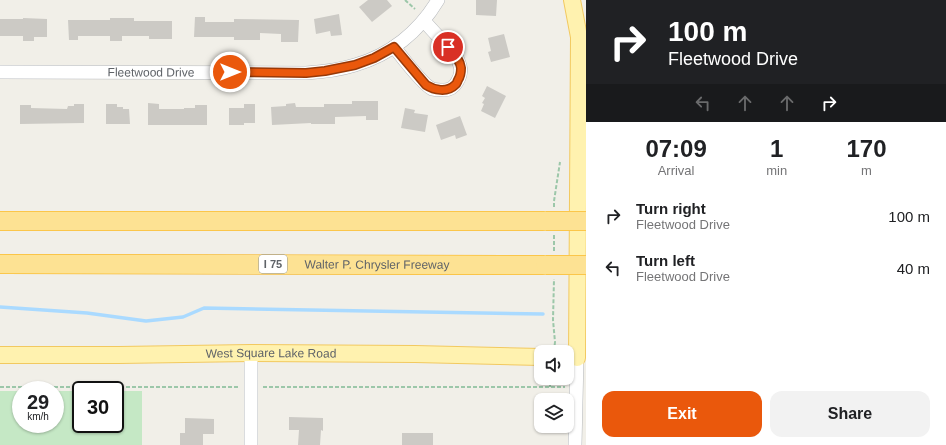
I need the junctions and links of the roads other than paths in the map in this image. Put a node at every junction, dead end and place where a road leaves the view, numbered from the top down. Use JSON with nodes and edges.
{"nodes":[{"id":1,"x":438,"y":0,"type":"edge"},
{"id":2,"x":572,"y":0,"type":"edge"},
{"id":3,"x":586,"y":11,"type":"edge"},
{"id":4,"x":424,"y":21,"type":"junction"},
{"id":5,"x":579,"y":37,"type":"junction"},
{"id":6,"x":394,"y":47,"type":"junction"},
{"id":7,"x":0,"y":72,"type":"edge"},
{"id":8,"x":0,"y":221,"type":"edge"},
{"id":9,"x":586,"y":221,"type":"edge"},
{"id":10,"x":0,"y":264,"type":"edge"},
{"id":11,"x":586,"y":265,"type":"edge"},
{"id":12,"x":251,"y":353,"type":"junction"},
{"id":13,"x":0,"y":355,"type":"edge"},
{"id":14,"x":534,"y":357,"type":"edge"},
{"id":15,"x":577,"y":358,"type":"edge"},
{"id":16,"x":251,"y":445,"type":"edge"},
{"id":17,"x":576,"y":445,"type":"edge"}],
"edges":[{"from":1,"to":4,"type":"street","name":"Fleetwood Drive"},
{"from":2,"to":5,"type":"main road"},
{"from":3,"to":5,"type":"main road"},
{"from":4,"to":6,"type":"street","name":"Fleetwood Drive"},
{"from":4,"to":6,"type":"street"},
{"from":5,"to":15,"type":"main road"},
{"from":6,"to":7,"type":"street","name":"Fleetwood Drive"},
{"from":8,"to":9,"type":"highway","bridge":true},
{"from":10,"to":11,"type":"highway","name":"Walter P. Chrysler Freeway","number":"I 75","bridge":true},
{"from":12,"to":13,"type":"main road","name":"West Square Lake Road"},
{"from":12,"to":14,"type":"main road","name":"West Square Lake Road"},
{"from":12,"to":16,"type":"street"},
{"from":15,"to":17,"type":"street"}]}
